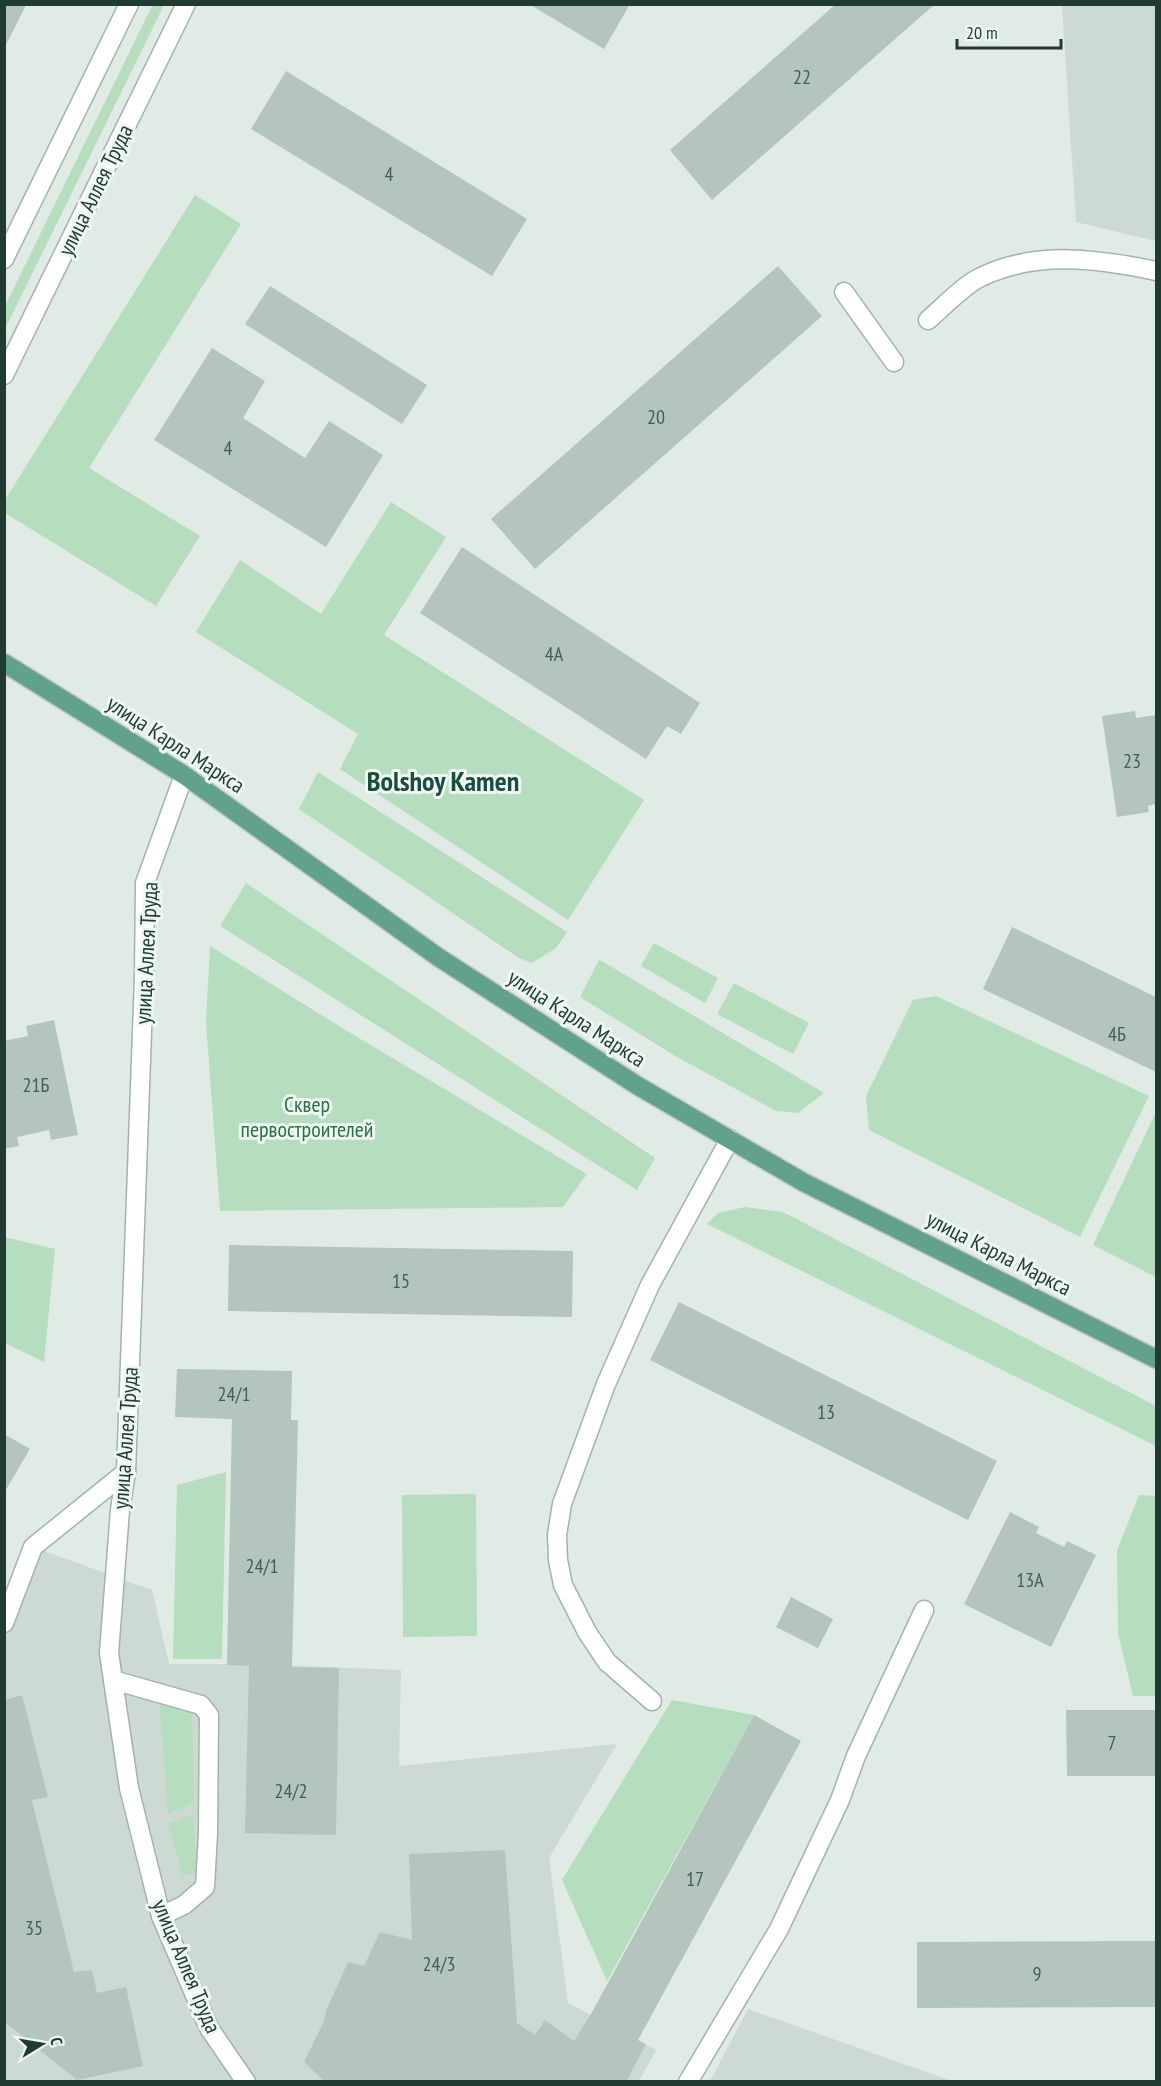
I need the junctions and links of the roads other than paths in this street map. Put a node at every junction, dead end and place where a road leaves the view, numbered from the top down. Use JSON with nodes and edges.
{"nodes":[{"id":1,"x":129,"y":4,"type":"edge"},
{"id":2,"x":186,"y":4,"type":"edge"},
{"id":3,"x":4,"y":260,"type":"edge"},
{"id":4,"x":1156,"y":271,"type":"edge"},
{"id":5,"x":844,"y":292,"type":"dead end"},
{"id":6,"x":928,"y":320,"type":"dead end"},
{"id":7,"x":894,"y":362,"type":"dead end"},
{"id":8,"x":4,"y":375,"type":"edge"},
{"id":9,"x":4,"y":663,"type":"edge"},
{"id":10,"x":184,"y":775,"type":"junction"},
{"id":11,"x":730,"y":1138,"type":"junction"},
{"id":12,"x":1156,"y":1359,"type":"edge"},
{"id":13,"x":126,"y":1472,"type":"junction"},
{"id":14,"x":924,"y":1610,"type":"dead end"},
{"id":15,"x":4,"y":1623,"type":"edge"},
{"id":16,"x":113,"y":1680,"type":"junction"},
{"id":17,"x":652,"y":1701,"type":"dead end"},
{"id":18,"x":160,"y":1916,"type":"junction"},
{"id":19,"x":246,"y":2082,"type":"edge"},
{"id":20,"x":688,"y":2082,"type":"edge"}],
"edges":[{"from":1,"to":3,"type":"street"},
{"from":2,"to":8,"type":"street","name":"улица Аллея Труда"},
{"from":4,"to":6,"type":"street"},
{"from":5,"to":7,"type":"street"},
{"from":9,"to":10,"type":"main road","name":"улица Карла Маркса"},
{"from":10,"to":11,"type":"main road","name":"улица Карла Маркса"},
{"from":10,"to":13,"type":"street","name":"улица Аллея Труда"},
{"from":11,"to":12,"type":"main road","name":"улица Карла Маркса"},
{"from":11,"to":17,"type":"street"},
{"from":13,"to":15,"type":"street"},
{"from":13,"to":16,"type":"street","name":"улица Аллея Труда"},
{"from":14,"to":20,"type":"street"},
{"from":16,"to":18,"type":"street","name":"улица Аллея Труда"},
{"from":16,"to":18,"type":"street"},
{"from":18,"to":19,"type":"street","name":"улица Аллея Труда"}]}
